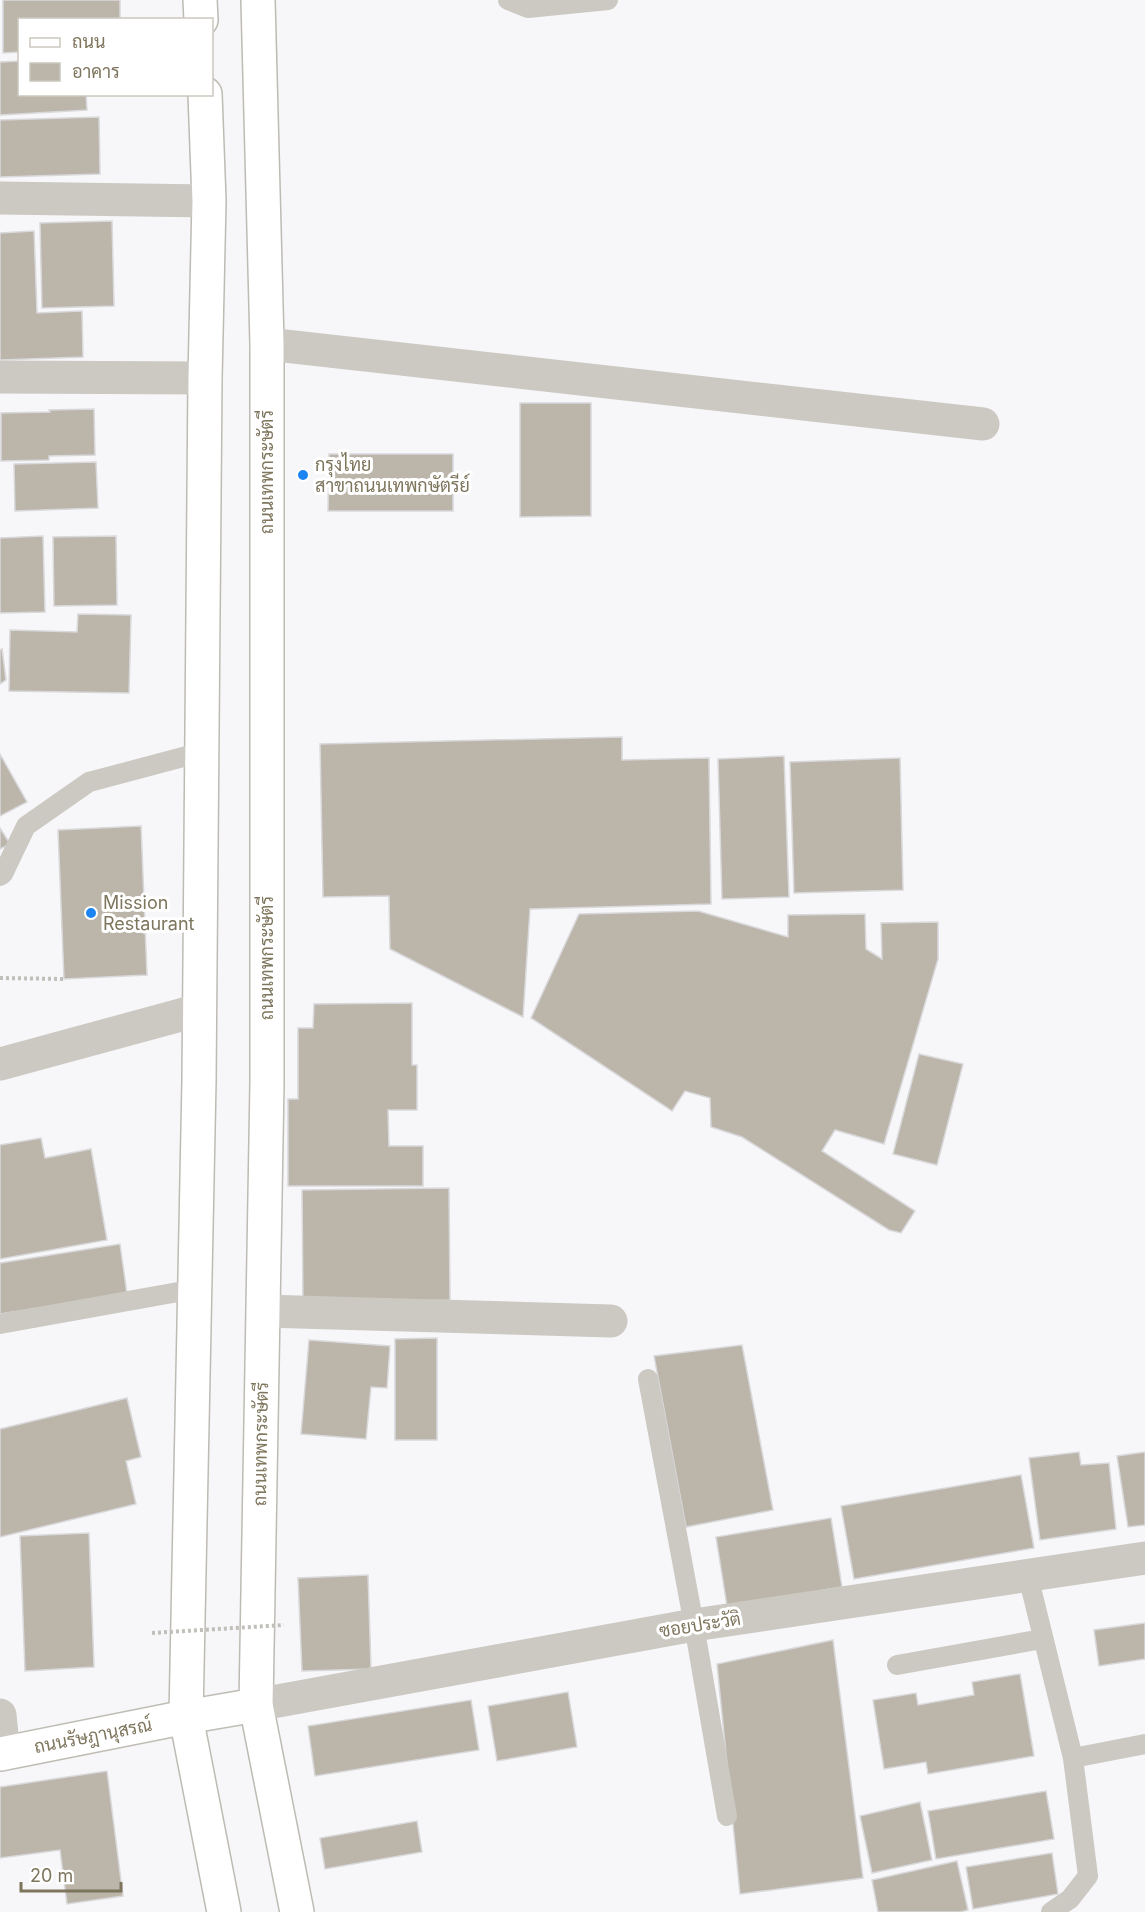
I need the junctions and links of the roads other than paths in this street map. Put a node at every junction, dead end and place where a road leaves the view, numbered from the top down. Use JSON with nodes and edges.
{"nodes":[{"id":1,"x":200,"y":0,"type":"edge"},
{"id":2,"x":258,"y":0,"type":"edge"},
{"id":3,"x":508,"y":0,"type":"edge"},
{"id":4,"x":608,"y":0,"type":"edge"},
{"id":5,"x":201,"y":18,"type":"edge"},
{"id":6,"x":205,"y":96,"type":"edge"},
{"id":7,"x":0,"y":198,"type":"edge"},
{"id":8,"x":209,"y":201,"type":"junction"},
{"id":9,"x":267,"y":344,"type":"junction"},
{"id":10,"x":0,"y":377,"type":"edge"},
{"id":11,"x":205,"y":378,"type":"junction"},
{"id":12,"x":983,"y":424,"type":"dead end"},
{"id":13,"x":202,"y":752,"type":"junction"},
{"id":14,"x":0,"y":876,"type":"edge"},
{"id":15,"x":199,"y":1010,"type":"junction"},
{"id":16,"x":0,"y":1064,"type":"edge"},
{"id":17,"x":195,"y":1289,"type":"junction"},
{"id":18,"x":263,"y":1311,"type":"junction"},
{"id":19,"x":611,"y":1321,"type":"dead end"},
{"id":20,"x":0,"y":1324,"type":"edge"},
{"id":21,"x":648,"y":1378,"type":"dead end"},
{"id":22,"x":1145,"y":1558,"type":"edge"},
{"id":23,"x":1028,"y":1576,"type":"junction"},
{"id":24,"x":694,"y":1625,"type":"junction"},
{"id":25,"x":1042,"y":1639,"type":"junction"},
{"id":26,"x":897,"y":1665,"type":"dead end"},
{"id":27,"x":256,"y":1705,"type":"junction"},
{"id":28,"x":0,"y":1716,"type":"edge"},
{"id":29,"x":186,"y":1717,"type":"junction"},
{"id":30,"x":1145,"y":1744,"type":"edge"},
{"id":31,"x":2,"y":1754,"type":"edge"},
{"id":32,"x":1073,"y":1758,"type":"junction"},
{"id":33,"x":727,"y":1815,"type":"dead end"},
{"id":34,"x":224,"y":1912,"type":"edge"},
{"id":35,"x":297,"y":1912,"type":"edge"},
{"id":36,"x":1052,"y":1912,"type":"edge"}],
"edges":[{"from":1,"to":5,"type":"main road"},
{"from":2,"to":9,"type":"main road","name":"ถนนเทพกระษัตรี"},
{"from":3,"to":4,"type":"lane"},
{"from":6,"to":8,"type":"main road"},
{"from":7,"to":8,"type":"street"},
{"from":8,"to":11,"type":"main road"},
{"from":9,"to":12,"type":"street"},
{"from":9,"to":18,"type":"main road","name":"ถนนเทพกระษัตรี"},
{"from":10,"to":11,"type":"street"},
{"from":11,"to":13,"type":"main road"},
{"from":13,"to":14,"type":"lane"},
{"from":13,"to":15,"type":"main road"},
{"from":15,"to":16,"type":"street"},
{"from":15,"to":17,"type":"main road"},
{"from":17,"to":20,"type":"lane"},
{"from":17,"to":29,"type":"main road"},
{"from":18,"to":19,"type":"street"},
{"from":18,"to":27,"type":"main road","name":"ถนนเทพกระษัตรี"},
{"from":21,"to":24,"type":"lane"},
{"from":22,"to":23,"type":"street","name":"ซอยประวัติ"},
{"from":23,"to":24,"type":"street","name":"ซอยประวัติ"},
{"from":23,"to":25,"type":"lane"},
{"from":24,"to":27,"type":"street","name":"ซอยประวัติ"},
{"from":24,"to":33,"type":"lane"},
{"from":25,"to":26,"type":"lane"},
{"from":25,"to":32,"type":"lane"},
{"from":27,"to":29,"type":"main road","name":"ถนนรัษฎานุสรณ์"},
{"from":27,"to":35,"type":"main road","name":"ถนนเทพกระษัตรี"},
{"from":28,"to":31,"type":"street"},
{"from":29,"to":31,"type":"main road","name":"ถนนรัษฎานุสรณ์"},
{"from":29,"to":34,"type":"main road"},
{"from":30,"to":32,"type":"lane"},
{"from":32,"to":36,"type":"lane"}]}
